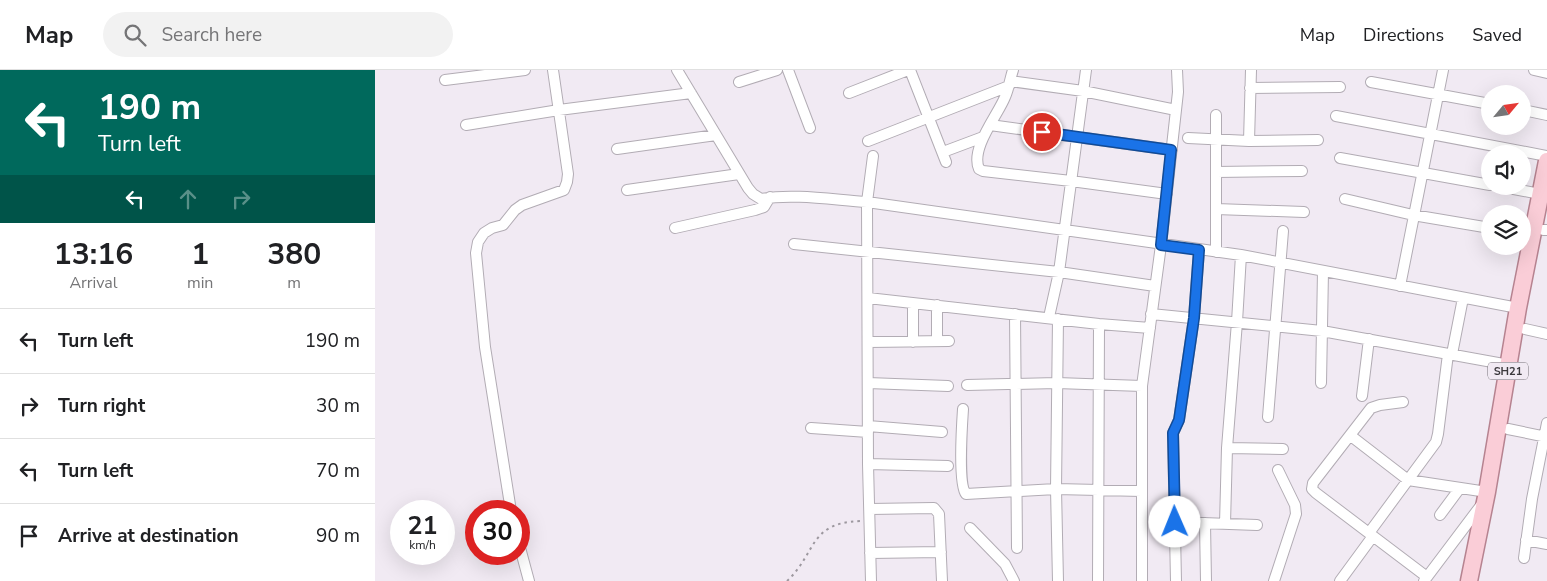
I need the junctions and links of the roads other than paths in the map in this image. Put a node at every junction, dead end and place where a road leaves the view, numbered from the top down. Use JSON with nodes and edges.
{"nodes":[{"id":1,"x":525,"y":70,"type":"edge"},
{"id":2,"x":553,"y":70,"type":"edge"},
{"id":3,"x":677,"y":70,"type":"edge"},
{"id":4,"x":777,"y":70,"type":"edge"},
{"id":5,"x":788,"y":70,"type":"edge"},
{"id":6,"x":909,"y":70,"type":"edge"},
{"id":7,"x":1013,"y":70,"type":"edge"},
{"id":8,"x":1086,"y":70,"type":"edge"},
{"id":9,"x":1177,"y":70,"type":"edge"},
{"id":10,"x":1251,"y":70,"type":"edge"},
{"id":11,"x":1443,"y":70,"type":"edge"},
{"id":12,"x":1534,"y":70,"type":"edge"},
{"id":13,"x":1547,"y":72,"type":"edge"},
{"id":14,"x":445,"y":80,"type":"dead end"},
{"id":15,"x":739,"y":82,"type":"dead end"},
{"id":16,"x":1371,"y":82,"type":"dead end"},
{"id":17,"x":1009,"y":83,"type":"junction"},
{"id":18,"x":1340,"y":87,"type":"dead end"},
{"id":19,"x":1250,"y":88,"type":"junction"},
{"id":20,"x":1083,"y":91,"type":"junction"},
{"id":21,"x":691,"y":93,"type":"junction"},
{"id":22,"x":849,"y":93,"type":"dead end"},
{"id":23,"x":1438,"y":95,"type":"junction"},
{"id":24,"x":1481,"y":102,"type":"edge"},
{"id":25,"x":559,"y":110,"type":"junction"},
{"id":26,"x":1176,"y":110,"type":"junction"},
{"id":27,"x":1531,"y":112,"type":"edge"},
{"id":28,"x":1216,"y":115,"type":"dead end"},
{"id":29,"x":1547,"y":115,"type":"edge"},
{"id":30,"x":1336,"y":116,"type":"dead end"},
{"id":31,"x":929,"y":117,"type":"junction"},
{"id":32,"x":466,"y":125,"type":"dead end"},
{"id":33,"x":990,"y":125,"type":"junction"},
{"id":34,"x":810,"y":128,"type":"dead end"},
{"id":35,"x":1430,"y":134,"type":"junction"},
{"id":36,"x":716,"y":135,"type":"junction"},
{"id":37,"x":983,"y":137,"type":"junction"},
{"id":38,"x":1077,"y":137,"type":"junction"},
{"id":39,"x":1187,"y":138,"type":"dead end"},
{"id":40,"x":1216,"y":140,"type":"junction"},
{"id":41,"x":1318,"y":140,"type":"dead end"},
{"id":42,"x":868,"y":141,"type":"dead end"},
{"id":43,"x":1249,"y":141,"type":"junction"},
{"id":44,"x":617,"y":149,"type":"dead end"},
{"id":45,"x":1171,"y":150,"type":"junction"},
{"id":46,"x":873,"y":156,"type":"dead end"},
{"id":47,"x":1547,"y":156,"type":"edge"},
{"id":48,"x":1340,"y":158,"type":"dead end"},
{"id":49,"x":1547,"y":161,"type":"edge"},
{"id":50,"x":1302,"y":171,"type":"dead end"},
{"id":51,"x":1216,"y":172,"type":"junction"},
{"id":52,"x":1423,"y":172,"type":"junction"},
{"id":53,"x":739,"y":174,"type":"junction"},
{"id":54,"x":1071,"y":181,"type":"junction"},
{"id":55,"x":1481,"y":183,"type":"edge"},
{"id":56,"x":627,"y":190,"type":"dead end"},
{"id":57,"x":1531,"y":192,"type":"edge"},
{"id":58,"x":1167,"y":194,"type":"junction"},
{"id":59,"x":1541,"y":194,"type":"junction"},
{"id":60,"x":770,"y":197,"type":"junction"},
{"id":61,"x":1345,"y":198,"type":"dead end"},
{"id":62,"x":867,"y":202,"type":"junction"},
{"id":63,"x":1216,"y":209,"type":"junction"},
{"id":64,"x":1547,"y":211,"type":"edge"},
{"id":65,"x":1304,"y":212,"type":"dead end"},
{"id":66,"x":1413,"y":215,"type":"junction"},
{"id":67,"x":1481,"y":226,"type":"edge"},
{"id":68,"x":675,"y":228,"type":"dead end"},
{"id":69,"x":1065,"y":231,"type":"junction"},
{"id":70,"x":1283,"y":231,"type":"dead end"},
{"id":71,"x":1536,"y":233,"type":"edge"},
{"id":72,"x":794,"y":244,"type":"dead end"},
{"id":73,"x":1161,"y":245,"type":"junction"},
{"id":74,"x":1199,"y":250,"type":"junction"},
{"id":75,"x":868,"y":251,"type":"junction"},
{"id":76,"x":1216,"y":252,"type":"junction"},
{"id":77,"x":1241,"y":255,"type":"junction"},
{"id":78,"x":1280,"y":263,"type":"junction"},
{"id":79,"x":1323,"y":271,"type":"junction"},
{"id":80,"x":1059,"y":272,"type":"junction"},
{"id":81,"x":1155,"y":286,"type":"junction"},
{"id":82,"x":1401,"y":286,"type":"junction"},
{"id":83,"x":868,"y":298,"type":"junction"},
{"id":84,"x":1463,"y":298,"type":"junction"},
{"id":85,"x":913,"y":303,"type":"junction"},
{"id":86,"x":937,"y":305,"type":"junction"},
{"id":87,"x":1518,"y":308,"type":"junction"},
{"id":88,"x":1015,"y":314,"type":"junction"},
{"id":89,"x":1151,"y":314,"type":"junction"},
{"id":90,"x":1054,"y":318,"type":"junction"},
{"id":91,"x":1194,"y":318,"type":"junction"},
{"id":92,"x":1237,"y":322,"type":"junction"},
{"id":93,"x":1099,"y":324,"type":"junction"},
{"id":94,"x":1275,"y":326,"type":"junction"},
{"id":95,"x":1150,"y":328,"type":"junction"},
{"id":96,"x":1525,"y":329,"type":"junction"},
{"id":97,"x":1322,"y":330,"type":"junction"},
{"id":98,"x":1547,"y":334,"type":"edge"},
{"id":99,"x":1369,"y":339,"type":"junction"},
{"id":100,"x":937,"y":341,"type":"junction"},
{"id":101,"x":949,"y":341,"type":"dead end"},
{"id":102,"x":868,"y":342,"type":"junction"},
{"id":103,"x":913,"y":342,"type":"junction"},
{"id":104,"x":1450,"y":354,"type":"junction"},
{"id":105,"x":1509,"y":365,"type":"junction"},
{"id":106,"x":868,"y":383,"type":"junction"},
{"id":107,"x":1057,"y":383,"type":"junction"},
{"id":108,"x":1321,"y":383,"type":"dead end"},
{"id":109,"x":1015,"y":384,"type":"junction"},
{"id":110,"x":1099,"y":384,"type":"junction"},
{"id":111,"x":967,"y":385,"type":"dead end"},
{"id":112,"x":948,"y":386,"type":"dead end"},
{"id":113,"x":1142,"y":386,"type":"junction"},
{"id":114,"x":1362,"y":396,"type":"dead end"},
{"id":115,"x":1403,"y":402,"type":"dead end"},
{"id":116,"x":963,"y":409,"type":"dead end"},
{"id":117,"x":1268,"y":417,"type":"dead end"},
{"id":118,"x":1547,"y":422,"type":"edge"},
{"id":119,"x":811,"y":428,"type":"dead end"},
{"id":120,"x":868,"y":429,"type":"junction"},
{"id":121,"x":1508,"y":429,"type":"junction"},
{"id":122,"x":942,"y":432,"type":"dead end"},
{"id":123,"x":1351,"y":436,"type":"junction"},
{"id":124,"x":1546,"y":437,"type":"edge"},
{"id":125,"x":1227,"y":448,"type":"junction"},
{"id":126,"x":1283,"y":448,"type":"dead end"},
{"id":127,"x":868,"y":464,"type":"junction"},
{"id":128,"x":948,"y":466,"type":"dead end"},
{"id":129,"x":1278,"y":470,"type":"dead end"},
{"id":130,"x":1408,"y":480,"type":"junction"},
{"id":131,"x":1460,"y":488,"type":"junction"},
{"id":132,"x":1057,"y":489,"type":"junction"},
{"id":133,"x":1098,"y":490,"type":"junction"},
{"id":134,"x":1016,"y":491,"type":"junction"},
{"id":135,"x":1142,"y":491,"type":"junction"},
{"id":136,"x":1486,"y":495,"type":"junction"},
{"id":137,"x":509,"y":500,"type":"edge"},
{"id":138,"x":870,"y":509,"type":"junction"},
{"id":139,"x":1440,"y":515,"type":"dead end"},
{"id":140,"x":1175,"y":522,"type":"junction"},
{"id":141,"x":1205,"y":523,"type":"junction"},
{"id":142,"x":1225,"y":524,"type":"junction"},
{"id":143,"x":1257,"y":525,"type":"dead end"},
{"id":144,"x":970,"y":528,"type":"dead end"},
{"id":145,"x":1371,"y":534,"type":"junction"},
{"id":146,"x":1526,"y":540,"type":"junction"},
{"id":147,"x":1481,"y":544,"type":"junction"},
{"id":148,"x":1547,"y":544,"type":"edge"},
{"id":149,"x":1017,"y":548,"type":"dead end"},
{"id":150,"x":941,"y":552,"type":"junction"},
{"id":151,"x":870,"y":553,"type":"junction"},
{"id":152,"x":1524,"y":558,"type":"dead end"},
{"id":153,"x":525,"y":565,"type":"edge"},
{"id":154,"x":1426,"y":579,"type":"edge"},
{"id":155,"x":529,"y":581,"type":"edge"},
{"id":156,"x":871,"y":581,"type":"edge"},
{"id":157,"x":942,"y":581,"type":"edge"},
{"id":158,"x":1014,"y":581,"type":"edge"},
{"id":159,"x":1058,"y":581,"type":"edge"},
{"id":160,"x":1098,"y":581,"type":"edge"},
{"id":161,"x":1142,"y":581,"type":"edge"},
{"id":162,"x":1176,"y":581,"type":"edge"},
{"id":163,"x":1206,"y":581,"type":"edge"},
{"id":164,"x":1274,"y":581,"type":"edge"},
{"id":165,"x":1340,"y":581,"type":"edge"},
{"id":166,"x":1469,"y":581,"type":"edge"},
{"id":167,"x":1480,"y":581,"type":"edge"}],
"edges":[{"from":1,"to":14,"type":"street"},
{"from":2,"to":25,"type":"street"},
{"from":3,"to":21,"type":"street"},
{"from":4,"to":15,"type":"street"},
{"from":5,"to":34,"type":"street"},
{"from":6,"to":22,"type":"street"},
{"from":6,"to":31,"type":"street"},
{"from":7,"to":17,"type":"street"},
{"from":8,"to":20,"type":"street"},
{"from":9,"to":26,"type":"street"},
{"from":10,"to":19,"type":"street"},
{"from":11,"to":23,"type":"street"},
{"from":12,"to":13,"type":"street"},
{"from":16,"to":23,"type":"street"},
{"from":17,"to":20,"type":"street"},
{"from":17,"to":31,"type":"street"},
{"from":17,"to":33,"type":"street"},
{"from":18,"to":19,"type":"street"},
{"from":19,"to":43,"type":"street"},
{"from":20,"to":26,"type":"street"},
{"from":20,"to":38,"type":"street"},
{"from":21,"to":25,"type":"street"},
{"from":21,"to":36,"type":"street"},
{"from":23,"to":24,"type":"street"},
{"from":23,"to":35,"type":"street"},
{"from":25,"to":32,"type":"street"},
{"from":25,"to":137,"type":"street"},
{"from":26,"to":45,"type":"street"},
{"from":27,"to":29,"type":"street"},
{"from":28,"to":40,"type":"street"},
{"from":30,"to":35,"type":"street"},
{"from":31,"to":37,"type":"street"},
{"from":31,"to":42,"type":"street"},
{"from":33,"to":37,"type":"street"},
{"from":33,"to":38,"type":"street"},
{"from":35,"to":47,"type":"street"},
{"from":35,"to":52,"type":"street"},
{"from":36,"to":44,"type":"street"},
{"from":36,"to":53,"type":"street"},
{"from":37,"to":54,"type":"street"},
{"from":38,"to":45,"type":"street"},
{"from":38,"to":54,"type":"street"},
{"from":39,"to":40,"type":"street"},
{"from":40,"to":43,"type":"street"},
{"from":40,"to":51,"type":"street"},
{"from":41,"to":43,"type":"street"},
{"from":45,"to":58,"type":"street"},
{"from":46,"to":62,"type":"street"},
{"from":48,"to":52,"type":"street"},
{"from":49,"to":59,"type":"main road","number":"SH21"},
{"from":50,"to":51,"type":"street"},
{"from":51,"to":63,"type":"street"},
{"from":52,"to":55,"type":"street"},
{"from":52,"to":66,"type":"street"},
{"from":53,"to":56,"type":"street"},
{"from":53,"to":60,"type":"street"},
{"from":54,"to":58,"type":"street"},
{"from":54,"to":69,"type":"street"},
{"from":57,"to":59,"type":"street"},
{"from":58,"to":73,"type":"street"},
{"from":59,"to":71,"type":"main road","number":"SH21"},
{"from":60,"to":62,"type":"street"},
{"from":60,"to":68,"type":"street"},
{"from":61,"to":66,"type":"street"},
{"from":62,"to":69,"type":"street"},
{"from":62,"to":75,"type":"street"},
{"from":63,"to":65,"type":"street"},
{"from":63,"to":76,"type":"street"},
{"from":64,"to":71,"type":"main road","number":"SH21"},
{"from":66,"to":67,"type":"street"},
{"from":66,"to":82,"type":"street"},
{"from":69,"to":73,"type":"street"},
{"from":69,"to":80,"type":"street"},
{"from":70,"to":78,"type":"street"},
{"from":71,"to":87,"type":"main road","number":"SH21"},
{"from":71,"to":96,"type":"main road","number":"SH21"},
{"from":72,"to":75,"type":"street"},
{"from":73,"to":74,"type":"street"},
{"from":73,"to":81,"type":"street"},
{"from":74,"to":76,"type":"street"},
{"from":74,"to":91,"type":"street"},
{"from":75,"to":80,"type":"street"},
{"from":75,"to":83,"type":"street"},
{"from":76,"to":77,"type":"street"},
{"from":77,"to":78,"type":"street"},
{"from":77,"to":92,"type":"street"},
{"from":78,"to":79,"type":"street"},
{"from":78,"to":94,"type":"street"},
{"from":79,"to":82,"type":"street"},
{"from":79,"to":97,"type":"street"},
{"from":80,"to":81,"type":"street"},
{"from":80,"to":90,"type":"street"},
{"from":81,"to":89,"type":"street"},
{"from":82,"to":84,"type":"street"},
{"from":83,"to":85,"type":"street"},
{"from":83,"to":102,"type":"street"},
{"from":84,"to":87,"type":"street"},
{"from":84,"to":104,"type":"street"},
{"from":85,"to":86,"type":"street"},
{"from":85,"to":103,"type":"street"},
{"from":86,"to":88,"type":"street"},
{"from":86,"to":100,"type":"street"},
{"from":87,"to":105,"type":"main road","number":"SH21"},
{"from":88,"to":90,"type":"street"},
{"from":88,"to":109,"type":"street"},
{"from":89,"to":91,"type":"street"},
{"from":89,"to":95,"type":"street"},
{"from":90,"to":93,"type":"street"},
{"from":90,"to":107,"type":"street"},
{"from":91,"to":92,"type":"street"},
{"from":91,"to":140,"type":"street"},
{"from":92,"to":94,"type":"street"},
{"from":92,"to":125,"type":"street"},
{"from":93,"to":95,"type":"street"},
{"from":93,"to":110,"type":"street"},
{"from":94,"to":97,"type":"street"},
{"from":94,"to":117,"type":"street"},
{"from":95,"to":113,"type":"street"},
{"from":96,"to":98,"type":"street"},
{"from":96,"to":121,"type":"main road","number":"SH21"},
{"from":97,"to":99,"type":"street"},
{"from":97,"to":108,"type":"street"},
{"from":99,"to":104,"type":"street"},
{"from":99,"to":114,"type":"street"},
{"from":100,"to":101,"type":"street"},
{"from":100,"to":103,"type":"street"},
{"from":102,"to":103,"type":"street"},
{"from":102,"to":106,"type":"street"},
{"from":104,"to":105,"type":"street"},
{"from":104,"to":130,"type":"street"},
{"from":105,"to":136,"type":"main road","number":"SH21"},
{"from":106,"to":112,"type":"street"},
{"from":106,"to":120,"type":"street"},
{"from":107,"to":109,"type":"street"},
{"from":107,"to":110,"type":"street"},
{"from":107,"to":132,"type":"street"},
{"from":109,"to":111,"type":"street"},
{"from":109,"to":134,"type":"street"},
{"from":110,"to":113,"type":"street"},
{"from":110,"to":133,"type":"street"},
{"from":113,"to":135,"type":"street"},
{"from":115,"to":123,"type":"street"},
{"from":116,"to":134,"type":"street"},
{"from":118,"to":124,"type":"street"},
{"from":119,"to":120,"type":"street"},
{"from":120,"to":122,"type":"street"},
{"from":120,"to":127,"type":"street"},
{"from":121,"to":124,"type":"street"},
{"from":121,"to":147,"type":"main road","number":"SH21"},
{"from":123,"to":130,"type":"street"},
{"from":123,"to":145,"type":"street"},
{"from":124,"to":146,"type":"street"},
{"from":125,"to":126,"type":"street"},
{"from":125,"to":142,"type":"street"},
{"from":127,"to":128,"type":"street"},
{"from":127,"to":138,"type":"street"},
{"from":129,"to":164,"type":"street"},
{"from":130,"to":131,"type":"street"},
{"from":130,"to":145,"type":"street"},
{"from":131,"to":136,"type":"street"},
{"from":131,"to":139,"type":"street"},
{"from":132,"to":133,"type":"street"},
{"from":132,"to":134,"type":"street"},
{"from":132,"to":159,"type":"street"},
{"from":133,"to":135,"type":"street"},
{"from":133,"to":160,"type":"street"},
{"from":134,"to":149,"type":"street"},
{"from":135,"to":161,"type":"street"},
{"from":136,"to":147,"type":"main road","number":"SH21"},
{"from":136,"to":154,"type":"street"},
{"from":138,"to":150,"type":"street"},
{"from":138,"to":151,"type":"street"},
{"from":140,"to":141,"type":"street"},
{"from":140,"to":162,"type":"street"},
{"from":141,"to":142,"type":"street"},
{"from":141,"to":163,"type":"street"},
{"from":142,"to":143,"type":"street"},
{"from":144,"to":158,"type":"street"},
{"from":145,"to":154,"type":"street"},
{"from":145,"to":165,"type":"street"},
{"from":146,"to":148,"type":"street"},
{"from":146,"to":152,"type":"street"},
{"from":147,"to":166,"type":"main road","number":"SH21"},
{"from":147,"to":167,"type":"main road","number":"SH21"},
{"from":150,"to":151,"type":"street"},
{"from":150,"to":157,"type":"street"},
{"from":151,"to":156,"type":"street"},
{"from":153,"to":155,"type":"street"}]}
